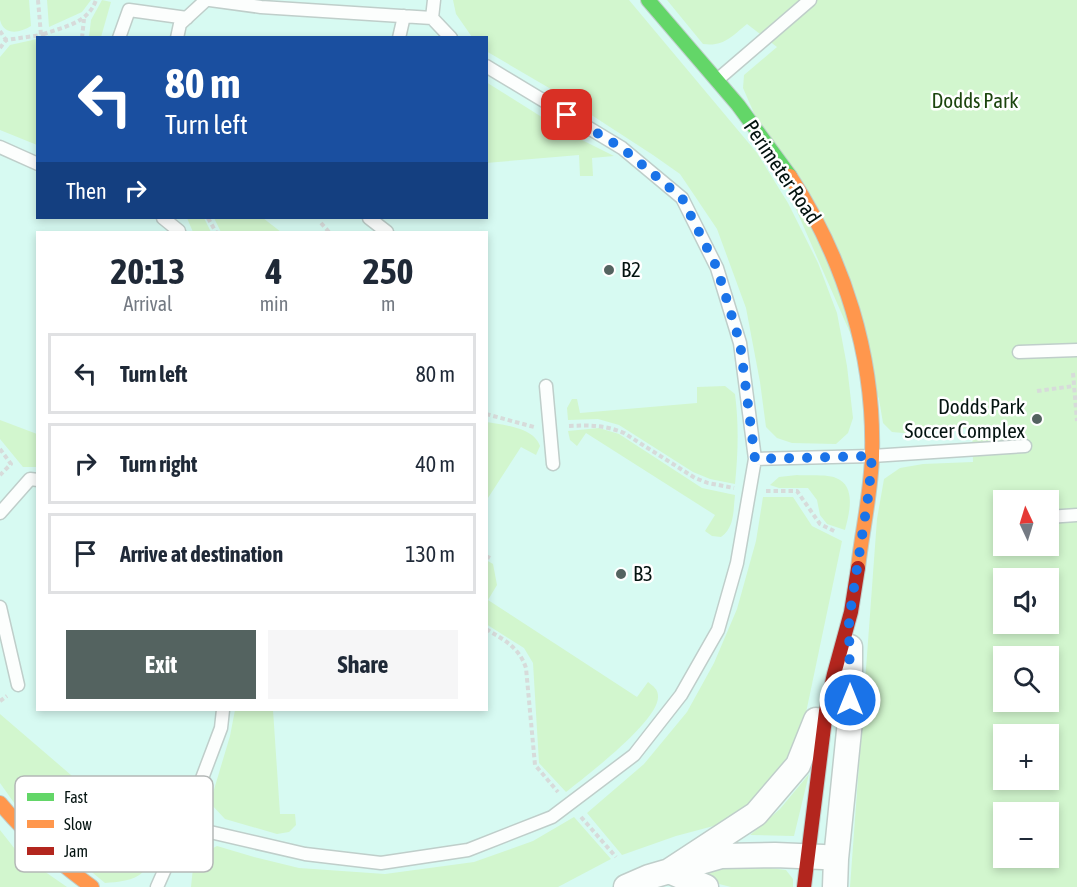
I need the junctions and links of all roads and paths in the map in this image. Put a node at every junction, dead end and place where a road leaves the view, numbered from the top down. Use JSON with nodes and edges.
{"nodes":[{"id":1,"x":38,"y":0,"type":"edge"},
{"id":2,"x":96,"y":0,"type":"edge"},
{"id":3,"x":208,"y":0,"type":"edge"},
{"id":4,"x":434,"y":0,"type":"edge"},
{"id":5,"x":648,"y":0,"type":"edge"},
{"id":6,"x":810,"y":0,"type":"edge"},
{"id":7,"x":404,"y":16,"type":"junction"},
{"id":8,"x":188,"y":18,"type":"junction"},
{"id":9,"x":432,"y":18,"type":"junction"},
{"id":10,"x":84,"y":19,"type":"junction"},
{"id":11,"x":0,"y":31,"type":"edge"},
{"id":12,"x":41,"y":35,"type":"junction"},
{"id":13,"x":82,"y":36,"type":"edge"},
{"id":14,"x":120,"y":36,"type":"edge"},
{"id":15,"x":177,"y":36,"type":"edge"},
{"id":16,"x":399,"y":36,"type":"edge"},
{"id":17,"x":449,"y":36,"type":"edge"},
{"id":18,"x":6,"y":40,"type":"junction"},
{"id":19,"x":0,"y":48,"type":"edge"},
{"id":20,"x":488,"y":67,"type":"edge"},
{"id":21,"x":716,"y":81,"type":"junction"},
{"id":22,"x":0,"y":147,"type":"edge"},
{"id":23,"x":36,"y":163,"type":"edge"},
{"id":24,"x":164,"y":219,"type":"edge"},
{"id":25,"x":370,"y":219,"type":"edge"},
{"id":26,"x":321,"y":223,"type":"dead end"},
{"id":27,"x":179,"y":231,"type":"edge"},
{"id":28,"x":328,"y":231,"type":"edge"},
{"id":29,"x":386,"y":231,"type":"edge"},
{"id":30,"x":1077,"y":350,"type":"edge"},
{"id":31,"x":1019,"y":352,"type":"dead end"},
{"id":32,"x":1073,"y":373,"type":"dead end"},
{"id":33,"x":546,"y":386,"type":"dead end"},
{"id":34,"x":1074,"y":386,"type":"junction"},
{"id":35,"x":1037,"y":391,"type":"dead end"},
{"id":36,"x":488,"y":415,"type":"edge"},
{"id":37,"x":1077,"y":421,"type":"edge"},
{"id":38,"x":569,"y":426,"type":"dead end"},
{"id":39,"x":537,"y":428,"type":"dead end"},
{"id":40,"x":1025,"y":446,"type":"dead end"},
{"id":41,"x":0,"y":449,"type":"edge"},
{"id":42,"x":872,"y":456,"type":"junction"},
{"id":43,"x":755,"y":459,"type":"junction"},
{"id":44,"x":554,"y":465,"type":"dead end"},
{"id":45,"x":0,"y":475,"type":"edge"},
{"id":46,"x":36,"y":480,"type":"edge"},
{"id":47,"x":734,"y":488,"type":"dead end"},
{"id":48,"x":766,"y":491,"type":"dead end"},
{"id":49,"x":0,"y":513,"type":"edge"},
{"id":50,"x":1077,"y":515,"type":"edge"},
{"id":51,"x":1059,"y":516,"type":"edge"},
{"id":52,"x":840,"y":534,"type":"dead end"},
{"id":53,"x":0,"y":607,"type":"edge"},
{"id":54,"x":849,"y":620,"type":"junction"},
{"id":55,"x":488,"y":630,"type":"edge"},
{"id":56,"x":832,"y":679,"type":"junction"},
{"id":57,"x":18,"y":685,"type":"dead end"},
{"id":58,"x":224,"y":711,"type":"edge"},
{"id":59,"x":203,"y":776,"type":"edge"},
{"id":60,"x":561,"y":796,"type":"dead end"},
{"id":61,"x":0,"y":803,"type":"edge"},
{"id":62,"x":581,"y":817,"type":"dead end"},
{"id":63,"x":15,"y":820,"type":"edge"},
{"id":64,"x":213,"y":833,"type":"edge"},
{"id":65,"x":807,"y":856,"type":"junction"},
{"id":66,"x":615,"y":857,"type":"dead end"},
{"id":67,"x":836,"y":858,"type":"junction"},
{"id":68,"x":669,"y":871,"type":"junction"},
{"id":69,"x":71,"y":872,"type":"edge"},
{"id":70,"x":164,"y":872,"type":"edge"},
{"id":71,"x":92,"y":887,"type":"edge"},
{"id":72,"x":158,"y":887,"type":"edge"},
{"id":73,"x":626,"y":887,"type":"edge"},
{"id":74,"x":706,"y":887,"type":"edge"},
{"id":75,"x":804,"y":887,"type":"edge"},
{"id":76,"x":835,"y":887,"type":"edge"}],
"edges":[{"from":1,"to":12,"type":"path"},
{"from":2,"to":10,"type":"path"},
{"from":3,"to":7,"type":"lane"},
{"from":3,"to":8,"type":"lane"},
{"from":4,"to":9,"type":"lane"},
{"from":5,"to":21,"type":"street","name":"Perimeter Road"},
{"from":6,"to":21,"type":"lane"},
{"from":7,"to":9,"type":"lane"},
{"from":7,"to":16,"type":"lane"},
{"from":8,"to":14,"type":"lane"},
{"from":8,"to":15,"type":"lane"},
{"from":9,"to":17,"type":"lane"},
{"from":10,"to":12,"type":"path"},
{"from":10,"to":13,"type":"path"},
{"from":11,"to":18,"type":"path"},
{"from":12,"to":18,"type":"path"},
{"from":18,"to":19,"type":"path"},
{"from":20,"to":43,"type":"lane"},
{"from":21,"to":42,"type":"street","name":"Perimeter Road"},
{"from":22,"to":23,"type":"lane"},
{"from":24,"to":27,"type":"lane"},
{"from":25,"to":29,"type":"lane"},
{"from":26,"to":28,"type":"path"},
{"from":30,"to":31,"type":"lane"},
{"from":32,"to":34,"type":"path"},
{"from":33,"to":44,"type":"lane"},
{"from":34,"to":35,"type":"path"},
{"from":34,"to":37,"type":"path"},
{"from":36,"to":39,"type":"path"},
{"from":38,"to":47,"type":"path"},
{"from":40,"to":42,"type":"lane"},
{"from":41,"to":45,"type":"path"},
{"from":42,"to":43,"type":"lane"},
{"from":42,"to":54,"type":"street","name":"Perimeter Road"},
{"from":43,"to":64,"type":"lane"},
{"from":46,"to":49,"type":"lane"},
{"from":48,"to":52,"type":"path"},
{"from":50,"to":51,"type":"lane"},
{"from":53,"to":57,"type":"lane"},
{"from":54,"to":56,"type":"street","name":"Perimeter Road"},
{"from":54,"to":67,"type":"street","name":"Perimeter Road"},
{"from":55,"to":60,"type":"path"},
{"from":56,"to":65,"type":"street","name":"Perimeter Road"},
{"from":56,"to":68,"type":"street"},
{"from":58,"to":59,"type":"lane"},
{"from":61,"to":63,"type":"street"},
{"from":62,"to":66,"type":"path"},
{"from":65,"to":67,"type":"street"},
{"from":65,"to":68,"type":"street"},
{"from":65,"to":75,"type":"street","name":"Perimeter Road"},
{"from":67,"to":76,"type":"street","name":"Perimeter Road"},
{"from":68,"to":73,"type":"street"},
{"from":68,"to":74,"type":"street"},
{"from":69,"to":71,"type":"street"},
{"from":70,"to":72,"type":"lane"}]}
